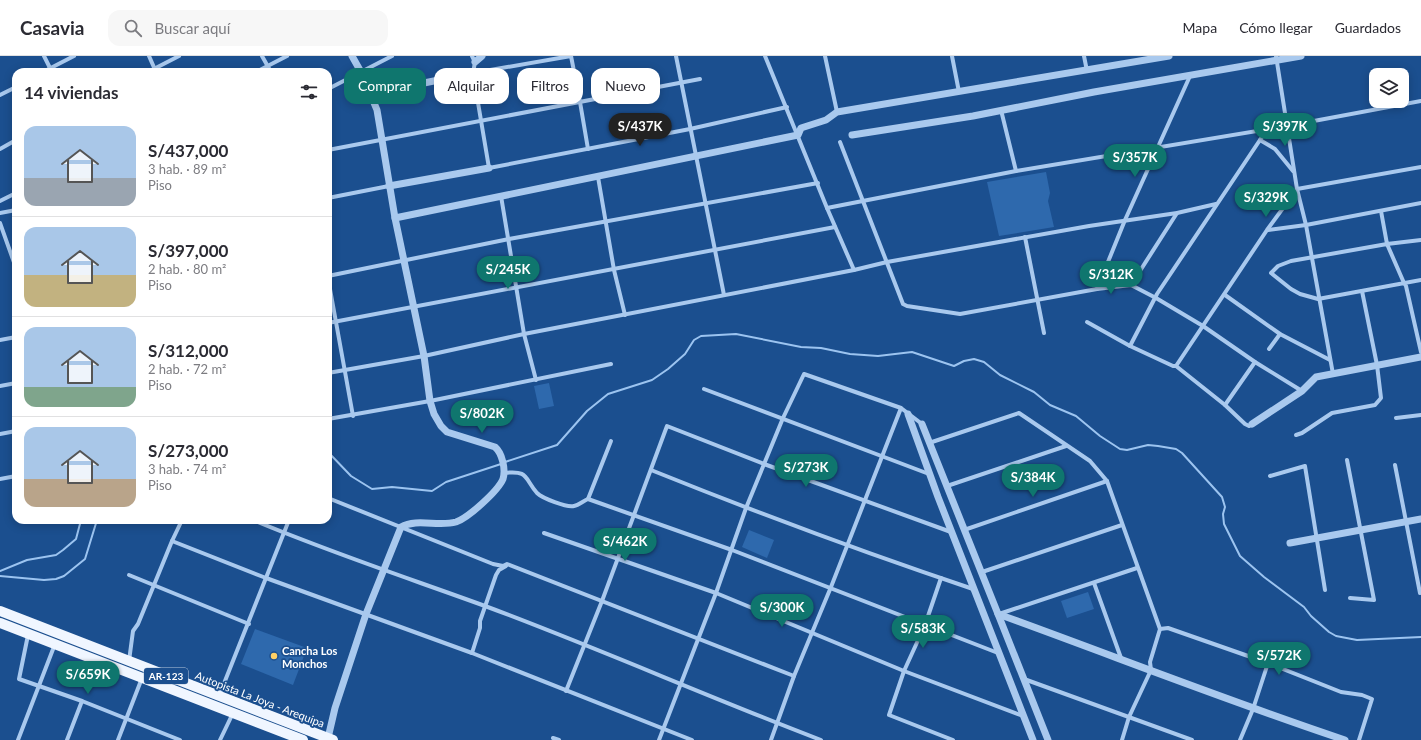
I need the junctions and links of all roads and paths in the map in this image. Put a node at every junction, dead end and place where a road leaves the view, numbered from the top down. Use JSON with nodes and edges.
{"nodes":[{"id":1,"x":44,"y":56,"type":"edge"},
{"id":2,"x":74,"y":56,"type":"edge"},
{"id":3,"x":149,"y":56,"type":"edge"},
{"id":4,"x":179,"y":56,"type":"edge"},
{"id":5,"x":262,"y":56,"type":"edge"},
{"id":6,"x":287,"y":56,"type":"edge"},
{"id":7,"x":352,"y":56,"type":"edge"},
{"id":8,"x":392,"y":56,"type":"edge"},
{"id":9,"x":482,"y":56,"type":"edge"},
{"id":10,"x":676,"y":56,"type":"edge"},
{"id":11,"x":765,"y":56,"type":"edge"},
{"id":12,"x":825,"y":56,"type":"edge"},
{"id":13,"x":952,"y":56,"type":"edge"},
{"id":14,"x":1084,"y":56,"type":"edge"},
{"id":15,"x":1169,"y":56,"type":"edge"},
{"id":16,"x":1301,"y":56,"type":"edge"},
{"id":17,"x":474,"y":59,"type":"edge"},
{"id":18,"x":1276,"y":59,"type":"edge"},
{"id":19,"x":267,"y":66,"type":"junction"},
{"id":20,"x":50,"y":68,"type":"edge"},
{"id":21,"x":54,"y":68,"type":"edge"},
{"id":22,"x":154,"y":68,"type":"edge"},
{"id":23,"x":160,"y":68,"type":"edge"},
{"id":24,"x":263,"y":68,"type":"edge"},
{"id":25,"x":360,"y":68,"type":"edge"},
{"id":26,"x":370,"y":68,"type":"edge"},
{"id":27,"x":502,"y":68,"type":"edge"},
{"id":28,"x":573,"y":68,"type":"edge"},
{"id":29,"x":1087,"y":71,"type":"junction"},
{"id":30,"x":1190,"y":75,"type":"junction"},
{"id":31,"x":700,"y":79,"type":"dead end"},
{"id":32,"x":344,"y":81,"type":"edge"},
{"id":33,"x":682,"y":83,"type":"junction"},
{"id":34,"x":332,"y":87,"type":"edge"},
{"id":35,"x":12,"y":88,"type":"edge"},
{"id":36,"x":959,"y":92,"type":"junction"},
{"id":37,"x":0,"y":95,"type":"edge"},
{"id":38,"x":1421,"y":100,"type":"edge"},
{"id":39,"x":583,"y":101,"type":"edge"},
{"id":40,"x":374,"y":104,"type":"edge"},
{"id":41,"x":478,"y":104,"type":"edge"},
{"id":42,"x":570,"y":104,"type":"edge"},
{"id":43,"x":580,"y":104,"type":"edge"},
{"id":44,"x":787,"y":107,"type":"junction"},
{"id":45,"x":1001,"y":110,"type":"junction"},
{"id":46,"x":837,"y":112,"type":"junction"},
{"id":47,"x":481,"y":122,"type":"junction"},
{"id":48,"x":1287,"y":126,"type":"junction"},
{"id":49,"x":1268,"y":128,"type":"junction"},
{"id":50,"x":690,"y":129,"type":"junction"},
{"id":51,"x":798,"y":135,"type":"junction"},
{"id":52,"x":852,"y":135,"type":"dead end"},
{"id":53,"x":382,"y":139,"type":"junction"},
{"id":54,"x":1260,"y":140,"type":"junction"},
{"id":55,"x":12,"y":142,"type":"edge"},
{"id":56,"x":840,"y":142,"type":"dead end"},
{"id":57,"x":1157,"y":147,"type":"junction"},
{"id":58,"x":0,"y":149,"type":"edge"},
{"id":59,"x":332,"y":149,"type":"edge"},
{"id":60,"x":588,"y":149,"type":"junction"},
{"id":61,"x":697,"y":157,"type":"junction"},
{"id":62,"x":1421,"y":167,"type":"edge"},
{"id":63,"x":489,"y":168,"type":"junction"},
{"id":64,"x":1016,"y":172,"type":"junction"},
{"id":65,"x":1294,"y":173,"type":"junction"},
{"id":66,"x":598,"y":177,"type":"junction"},
{"id":67,"x":818,"y":183,"type":"junction"},
{"id":68,"x":389,"y":186,"type":"junction"},
{"id":69,"x":1297,"y":189,"type":"junction"},
{"id":70,"x":12,"y":195,"type":"edge"},
{"id":71,"x":501,"y":196,"type":"junction"},
{"id":72,"x":332,"y":197,"type":"edge"},
{"id":73,"x":0,"y":201,"type":"edge"},
{"id":74,"x":864,"y":201,"type":"junction"},
{"id":75,"x":706,"y":202,"type":"junction"},
{"id":76,"x":1421,"y":203,"type":"edge"},
{"id":77,"x":1216,"y":204,"type":"junction"},
{"id":78,"x":827,"y":208,"type":"junction"},
{"id":79,"x":12,"y":210,"type":"edge"},
{"id":80,"x":1381,"y":211,"type":"junction"},
{"id":81,"x":0,"y":212,"type":"edge"},
{"id":82,"x":1177,"y":213,"type":"junction"},
{"id":83,"x":395,"y":218,"type":"junction"},
{"id":84,"x":1125,"y":220,"type":"junction"},
{"id":85,"x":607,"y":222,"type":"junction"},
{"id":86,"x":0,"y":223,"type":"edge"},
{"id":87,"x":1306,"y":225,"type":"junction"},
{"id":88,"x":835,"y":227,"type":"junction"},
{"id":89,"x":1268,"y":230,"type":"junction"},
{"id":90,"x":1025,"y":237,"type":"junction"},
{"id":91,"x":509,"y":240,"type":"junction"},
{"id":92,"x":1421,"y":240,"type":"edge"},
{"id":93,"x":1387,"y":244,"type":"junction"},
{"id":94,"x":715,"y":250,"type":"junction"},
{"id":95,"x":12,"y":253,"type":"edge"},
{"id":96,"x":1312,"y":257,"type":"junction"},
{"id":97,"x":404,"y":261,"type":"junction"},
{"id":98,"x":887,"y":262,"type":"junction"},
{"id":99,"x":614,"y":270,"type":"junction"},
{"id":100,"x":854,"y":270,"type":"junction"},
{"id":101,"x":332,"y":276,"type":"edge"},
{"id":102,"x":1421,"y":280,"type":"edge"},
{"id":103,"x":1404,"y":283,"type":"junction"},
{"id":104,"x":1131,"y":285,"type":"junction"},
{"id":105,"x":516,"y":288,"type":"junction"},
{"id":106,"x":1096,"y":288,"type":"junction"},
{"id":107,"x":1362,"y":291,"type":"junction"},
{"id":108,"x":724,"y":295,"type":"junction"},
{"id":109,"x":1225,"y":295,"type":"junction"},
{"id":110,"x":332,"y":297,"type":"edge"},
{"id":111,"x":1038,"y":298,"type":"junction"},
{"id":112,"x":1156,"y":298,"type":"junction"},
{"id":113,"x":1318,"y":299,"type":"junction"},
{"id":114,"x":414,"y":307,"type":"junction"},
{"id":115,"x":625,"y":315,"type":"junction"},
{"id":116,"x":337,"y":321,"type":"junction"},
{"id":117,"x":332,"y":322,"type":"edge"},
{"id":118,"x":1087,"y":322,"type":"dead end"},
{"id":119,"x":1204,"y":326,"type":"junction"},
{"id":120,"x":1044,"y":333,"type":"dead end"},
{"id":121,"x":524,"y":334,"type":"junction"},
{"id":122,"x":1280,"y":334,"type":"junction"},
{"id":123,"x":12,"y":338,"type":"edge"},
{"id":124,"x":0,"y":340,"type":"edge"},
{"id":125,"x":1130,"y":346,"type":"junction"},
{"id":126,"x":1269,"y":349,"type":"dead end"},
{"id":127,"x":1421,"y":352,"type":"edge"},
{"id":128,"x":424,"y":356,"type":"junction"},
{"id":129,"x":1421,"y":357,"type":"edge"},
{"id":130,"x":1330,"y":360,"type":"junction"},
{"id":131,"x":1255,"y":362,"type":"junction"},
{"id":132,"x":611,"y":364,"type":"dead end"},
{"id":133,"x":1377,"y":365,"type":"junction"},
{"id":134,"x":1176,"y":366,"type":"junction"},
{"id":135,"x":345,"y":370,"type":"junction"},
{"id":136,"x":332,"y":372,"type":"edge"},
{"id":137,"x":1333,"y":374,"type":"junction"},
{"id":138,"x":536,"y":380,"type":"junction"},
{"id":139,"x":12,"y":384,"type":"edge"},
{"id":140,"x":0,"y":386,"type":"edge"},
{"id":141,"x":704,"y":389,"type":"dead end"},
{"id":142,"x":1302,"y":390,"type":"junction"},
{"id":143,"x":430,"y":401,"type":"junction"},
{"id":144,"x":1225,"y":405,"type":"junction"},
{"id":145,"x":900,"y":408,"type":"junction"},
{"id":146,"x":908,"y":414,"type":"junction"},
{"id":147,"x":1421,"y":414,"type":"edge"},
{"id":148,"x":353,"y":416,"type":"junction"},
{"id":149,"x":782,"y":418,"type":"junction"},
{"id":150,"x":1396,"y":418,"type":"dead end"},
{"id":151,"x":332,"y":419,"type":"edge"},
{"id":152,"x":922,"y":424,"type":"joint"},
{"id":153,"x":1252,"y":424,"type":"joint"},
{"id":154,"x":12,"y":432,"type":"edge"},
{"id":155,"x":0,"y":434,"type":"edge"},
{"id":156,"x":1296,"y":435,"type":"dead end"},
{"id":157,"x":610,"y":441,"type":"dead end"},
{"id":158,"x":929,"y":443,"type":"junction"},
{"id":159,"x":1066,"y":446,"type":"junction"},
{"id":160,"x":881,"y":457,"type":"junction"},
{"id":161,"x":1347,"y":460,"type":"dead end"},
{"id":162,"x":764,"y":464,"type":"junction"},
{"id":163,"x":1395,"y":465,"type":"dead end"},
{"id":164,"x":651,"y":470,"type":"junction"},
{"id":165,"x":504,"y":473,"type":"junction"},
{"id":166,"x":930,"y":475,"type":"junction"},
{"id":167,"x":1270,"y":476,"type":"dead end"},
{"id":168,"x":12,"y":477,"type":"edge"},
{"id":169,"x":0,"y":479,"type":"edge"},
{"id":170,"x":1107,"y":481,"type":"junction"},
{"id":171,"x":946,"y":486,"type":"junction"},
{"id":172,"x":588,"y":499,"type":"junction"},
{"id":173,"x":332,"y":500,"type":"edge"},
{"id":174,"x":864,"y":501,"type":"junction"},
{"id":175,"x":746,"y":508,"type":"junction"},
{"id":176,"x":633,"y":515,"type":"junction"},
{"id":177,"x":1421,"y":519,"type":"edge"},
{"id":178,"x":1406,"y":522,"type":"junction"},
{"id":179,"x":180,"y":524,"type":"edge"},
{"id":180,"x":263,"y":524,"type":"edge"},
{"id":181,"x":287,"y":524,"type":"edge"},
{"id":182,"x":1122,"y":524,"type":"junction"},
{"id":183,"x":401,"y":527,"type":"junction"},
{"id":184,"x":1361,"y":529,"type":"junction"},
{"id":185,"x":964,"y":530,"type":"junction"},
{"id":186,"x":951,"y":532,"type":"junction"},
{"id":187,"x":284,"y":533,"type":"junction"},
{"id":188,"x":544,"y":533,"type":"dead end"},
{"id":189,"x":1317,"y":538,"type":"junction"},
{"id":190,"x":172,"y":541,"type":"junction"},
{"id":191,"x":1290,"y":543,"type":"dead end"},
{"id":192,"x":846,"y":546,"type":"junction"},
{"id":193,"x":732,"y":550,"type":"junction"},
{"id":194,"x":618,"y":558,"type":"junction"},
{"id":195,"x":507,"y":564,"type":"junction"},
{"id":196,"x":1137,"y":568,"type":"junction"},
{"id":197,"x":383,"y":570,"type":"junction"},
{"id":198,"x":982,"y":572,"type":"junction"},
{"id":199,"x":129,"y":575,"type":"dead end"},
{"id":200,"x":266,"y":578,"type":"junction"},
{"id":201,"x":941,"y":578,"type":"junction"},
{"id":202,"x":1094,"y":583,"type":"junction"},
{"id":203,"x":153,"y":586,"type":"junction"},
{"id":204,"x":831,"y":587,"type":"junction"},
{"id":205,"x":973,"y":589,"type":"junction"},
{"id":206,"x":1325,"y":590,"type":"dead end"},
{"id":207,"x":716,"y":593,"type":"junction"},
{"id":208,"x":1420,"y":593,"type":"dead end"},
{"id":209,"x":1350,"y":598,"type":"dead end"},
{"id":210,"x":602,"y":601,"type":"junction"},
{"id":211,"x":485,"y":607,"type":"junction"},
{"id":212,"x":0,"y":611,"type":"edge"},
{"id":213,"x":366,"y":614,"type":"junction"},
{"id":214,"x":998,"y":614,"type":"junction"},
{"id":215,"x":0,"y":623,"type":"edge"},
{"id":216,"x":249,"y":624,"type":"junction"},
{"id":217,"x":925,"y":624,"type":"junction"},
{"id":218,"x":1160,"y":629,"type":"junction"},
{"id":219,"x":813,"y":632,"type":"junction"},
{"id":220,"x":28,"y":634,"type":"junction"},
{"id":221,"x":698,"y":638,"type":"junction"},
{"id":222,"x":55,"y":644,"type":"junction"},
{"id":223,"x":585,"y":645,"type":"junction"},
{"id":224,"x":472,"y":653,"type":"junction"},
{"id":225,"x":998,"y":653,"type":"junction"},
{"id":226,"x":1121,"y":658,"type":"junction"},
{"id":227,"x":128,"y":661,"type":"junction"},
{"id":228,"x":1268,"y":663,"type":"junction"},
{"id":229,"x":1151,"y":670,"type":"junction"},
{"id":230,"x":904,"y":671,"type":"junction"},
{"id":231,"x":794,"y":676,"type":"junction"},
{"id":232,"x":142,"y":678,"type":"junction"},
{"id":233,"x":1024,"y":679,"type":"junction"},
{"id":234,"x":682,"y":683,"type":"junction"},
{"id":235,"x":38,"y":686,"type":"junction"},
{"id":236,"x":566,"y":691,"type":"junction"},
{"id":237,"x":219,"y":696,"type":"junction"},
{"id":238,"x":82,"y":701,"type":"junction"},
{"id":239,"x":1253,"y":709,"type":"junction"},
{"id":240,"x":233,"y":713,"type":"junction"},
{"id":241,"x":1023,"y":716,"type":"junction"},
{"id":242,"x":1129,"y":717,"type":"junction"},
{"id":243,"x":126,"y":719,"type":"junction"},
{"id":244,"x":777,"y":723,"type":"junction"},
{"id":245,"x":663,"y":729,"type":"junction"},
{"id":246,"x":169,"y":738,"type":"edge"},
{"id":247,"x":553,"y":738,"type":"dead end"},
{"id":248,"x":331,"y":739,"type":"edge"},
{"id":249,"x":18,"y":740,"type":"edge"},
{"id":250,"x":67,"y":740,"type":"edge"},
{"id":251,"x":118,"y":740,"type":"edge"},
{"id":252,"x":180,"y":740,"type":"edge"},
{"id":253,"x":220,"y":740,"type":"edge"},
{"id":254,"x":303,"y":740,"type":"edge"},
{"id":255,"x":559,"y":740,"type":"edge"},
{"id":256,"x":658,"y":740,"type":"edge"},
{"id":257,"x":692,"y":740,"type":"edge"},
{"id":258,"x":771,"y":740,"type":"edge"},
{"id":259,"x":820,"y":740,"type":"edge"},
{"id":260,"x":953,"y":740,"type":"edge"},
{"id":261,"x":1033,"y":740,"type":"edge"},
{"id":262,"x":1048,"y":740,"type":"edge"},
{"id":263,"x":1122,"y":740,"type":"edge"},
{"id":264,"x":1192,"y":740,"type":"edge"},
{"id":265,"x":1240,"y":740,"type":"edge"},
{"id":266,"x":1345,"y":740,"type":"edge"},
{"id":267,"x":1359,"y":740,"type":"edge"}],
"edges":[{"from":1,"to":20,"type":"street"},
{"from":2,"to":21,"type":"street"},
{"from":3,"to":22,"type":"street"},
{"from":4,"to":23,"type":"street"},
{"from":5,"to":19,"type":"street"},
{"from":6,"to":19,"type":"street"},
{"from":7,"to":25,"type":"street"},
{"from":8,"to":26,"type":"street"},
{"from":9,"to":17,"type":"street"},
{"from":10,"to":33,"type":"street"},
{"from":11,"to":44,"type":"street"},
{"from":12,"to":46,"type":"street"},
{"from":13,"to":36,"type":"street"},
{"from":14,"to":29,"type":"street"},
{"from":15,"to":29,"type":"street"},
{"from":16,"to":18,"type":"street"},
{"from":18,"to":30,"type":"street"},
{"from":18,"to":48,"type":"street"},
{"from":19,"to":24,"type":"street"},
{"from":27,"to":28,"type":"street"},
{"from":29,"to":36,"type":"street"},
{"from":30,"to":45,"type":"street"},
{"from":30,"to":57,"type":"street"},
{"from":31,"to":33,"type":"street"},
{"from":32,"to":34,"type":"street"},
{"from":33,"to":39,"type":"street"},
{"from":33,"to":50,"type":"street"},
{"from":35,"to":37,"type":"street"},
{"from":36,"to":46,"type":"street"},
{"from":38,"to":48,"type":"street"},
{"from":40,"to":53,"type":"street"},
{"from":41,"to":47,"type":"street"},
{"from":42,"to":47,"type":"street"},
{"from":43,"to":60,"type":"street"},
{"from":44,"to":50,"type":"street"},
{"from":44,"to":51,"type":"street"},
{"from":45,"to":52,"type":"street"},
{"from":45,"to":64,"type":"street"},
{"from":46,"to":51,"type":"street"},
{"from":47,"to":53,"type":"street"},
{"from":47,"to":63,"type":"street"},
{"from":48,"to":49,"type":"street"},
{"from":48,"to":65,"type":"street"},
{"from":49,"to":54,"type":"street"},
{"from":49,"to":57,"type":"street"},
{"from":50,"to":60,"type":"street"},
{"from":50,"to":61,"type":"street"},
{"from":51,"to":61,"type":"street"},
{"from":51,"to":67,"type":"street"},
{"from":53,"to":59,"type":"street"},
{"from":53,"to":68,"type":"street"},
{"from":54,"to":65,"type":"street"},
{"from":54,"to":77,"type":"street"},
{"from":55,"to":58,"type":"street"},
{"from":56,"to":74,"type":"street"},
{"from":57,"to":64,"type":"street"},
{"from":57,"to":84,"type":"street"},
{"from":60,"to":63,"type":"street"},
{"from":61,"to":66,"type":"street"},
{"from":61,"to":75,"type":"street"},
{"from":62,"to":69,"type":"street"},
{"from":63,"to":68,"type":"street"},
{"from":64,"to":74,"type":"street"},
{"from":65,"to":69,"type":"street"},
{"from":66,"to":71,"type":"street"},
{"from":66,"to":85,"type":"street"},
{"from":67,"to":75,"type":"street"},
{"from":67,"to":78,"type":"street"},
{"from":68,"to":72,"type":"street"},
{"from":68,"to":83,"type":"street"},
{"from":69,"to":87,"type":"street"},
{"from":69,"to":89,"type":"street"},
{"from":70,"to":73,"type":"street"},
{"from":71,"to":83,"type":"street"},
{"from":71,"to":91,"type":"street"},
{"from":74,"to":78,"type":"street"},
{"from":74,"to":98,"type":"street"},
{"from":75,"to":85,"type":"street"},
{"from":75,"to":94,"type":"street"},
{"from":76,"to":80,"type":"street"},
{"from":77,"to":82,"type":"street"},
{"from":77,"to":112,"type":"street"},
{"from":78,"to":88,"type":"street"},
{"from":79,"to":81,"type":"street"},
{"from":80,"to":87,"type":"street"},
{"from":80,"to":93,"type":"street"},
{"from":82,"to":84,"type":"street"},
{"from":82,"to":104,"type":"street"},
{"from":83,"to":97,"type":"street"},
{"from":84,"to":90,"type":"street"},
{"from":84,"to":106,"type":"street"},
{"from":85,"to":91,"type":"street"},
{"from":85,"to":99,"type":"street"},
{"from":86,"to":95,"type":"street"},
{"from":87,"to":89,"type":"street"},
{"from":87,"to":96,"type":"street"},
{"from":88,"to":94,"type":"street"},
{"from":88,"to":100,"type":"street"},
{"from":89,"to":109,"type":"street"},
{"from":90,"to":98,"type":"street"},
{"from":90,"to":111,"type":"street"},
{"from":91,"to":97,"type":"street"},
{"from":91,"to":105,"type":"street"},
{"from":92,"to":93,"type":"street"},
{"from":93,"to":96,"type":"street"},
{"from":93,"to":103,"type":"street"},
{"from":94,"to":99,"type":"street"},
{"from":94,"to":108,"type":"street"},
{"from":96,"to":113,"type":"street"},
{"from":96,"to":113,"type":"street"},
{"from":97,"to":101,"type":"street"},
{"from":97,"to":114,"type":"street"},
{"from":98,"to":100,"type":"street"},
{"from":98,"to":111,"type":"street"},
{"from":99,"to":105,"type":"street"},
{"from":99,"to":115,"type":"street"},
{"from":100,"to":108,"type":"street"},
{"from":102,"to":103,"type":"street"},
{"from":103,"to":107,"type":"street"},
{"from":103,"to":127,"type":"street"},
{"from":104,"to":106,"type":"street"},
{"from":104,"to":112,"type":"street"},
{"from":105,"to":114,"type":"street"},
{"from":105,"to":121,"type":"street"},
{"from":106,"to":111,"type":"street"},
{"from":107,"to":113,"type":"street"},
{"from":107,"to":133,"type":"street"},
{"from":108,"to":115,"type":"street"},
{"from":109,"to":119,"type":"street"},
{"from":109,"to":122,"type":"street"},
{"from":110,"to":116,"type":"street"},
{"from":111,"to":120,"type":"street"},
{"from":112,"to":119,"type":"street"},
{"from":112,"to":125,"type":"street"},
{"from":113,"to":130,"type":"street"},
{"from":114,"to":116,"type":"street"},
{"from":114,"to":128,"type":"street"},
{"from":115,"to":121,"type":"street"},
{"from":116,"to":117,"type":"street"},
{"from":116,"to":135,"type":"street"},
{"from":118,"to":125,"type":"street"},
{"from":119,"to":131,"type":"street"},
{"from":119,"to":134,"type":"street"},
{"from":121,"to":128,"type":"street"},
{"from":121,"to":138,"type":"street"},
{"from":122,"to":126,"type":"street"},
{"from":122,"to":130,"type":"street"},
{"from":123,"to":124,"type":"street"},
{"from":125,"to":134,"type":"street"},
{"from":128,"to":135,"type":"street"},
{"from":128,"to":143,"type":"street"},
{"from":129,"to":133,"type":"street"},
{"from":130,"to":137,"type":"street"},
{"from":131,"to":142,"type":"street"},
{"from":131,"to":144,"type":"street"},
{"from":132,"to":138,"type":"street"},
{"from":133,"to":137,"type":"street"},
{"from":133,"to":156,"type":"street"},
{"from":134,"to":144,"type":"street"},
{"from":135,"to":136,"type":"street"},
{"from":135,"to":148,"type":"street"},
{"from":137,"to":142,"type":"street"},
{"from":138,"to":143,"type":"street"},
{"from":139,"to":140,"type":"street"},
{"from":141,"to":149,"type":"street"},
{"from":142,"to":153,"type":"street"},
{"from":143,"to":148,"type":"street"},
{"from":143,"to":165,"type":"street"},
{"from":144,"to":153,"type":"street"},
{"from":145,"to":146,"type":"street"},
{"from":145,"to":149,"type":"street"},
{"from":145,"to":160,"type":"street"},
{"from":146,"to":152,"type":"street"},
{"from":146,"to":166,"type":"street"},
{"from":147,"to":150,"type":"street"},
{"from":148,"to":151,"type":"street"},
{"from":149,"to":160,"type":"street"},
{"from":149,"to":162,"type":"street"},
{"from":152,"to":158,"type":"street"},
{"from":154,"to":155,"type":"street"},
{"from":157,"to":172,"type":"street"},
{"from":158,"to":159,"type":"street"},
{"from":158,"to":171,"type":"street"},
{"from":159,"to":170,"type":"street"},
{"from":159,"to":171,"type":"street"},
{"from":160,"to":166,"type":"street"},
{"from":160,"to":174,"type":"street"},
{"from":161,"to":184,"type":"street"},
{"from":162,"to":164,"type":"street"},
{"from":162,"to":174,"type":"street"},
{"from":162,"to":175,"type":"street"},
{"from":163,"to":178,"type":"street"},
{"from":164,"to":175,"type":"street"},
{"from":164,"to":176,"type":"street"},
{"from":165,"to":172,"type":"street"},
{"from":165,"to":183,"type":"street"},
{"from":166,"to":186,"type":"street"},
{"from":167,"to":189,"type":"street"},
{"from":168,"to":169,"type":"street"},
{"from":170,"to":182,"type":"street"},
{"from":170,"to":185,"type":"street"},
{"from":171,"to":185,"type":"street"},
{"from":172,"to":176,"type":"street"},
{"from":173,"to":183,"type":"street"},
{"from":174,"to":186,"type":"street"},
{"from":174,"to":192,"type":"street"},
{"from":175,"to":192,"type":"street"},
{"from":175,"to":193,"type":"street"},
{"from":176,"to":193,"type":"street"},
{"from":176,"to":194,"type":"street"},
{"from":177,"to":178,"type":"street"},
{"from":178,"to":184,"type":"street"},
{"from":178,"to":208,"type":"street"},
{"from":179,"to":190,"type":"street"},
{"from":180,"to":187,"type":"street"},
{"from":181,"to":187,"type":"street"},
{"from":182,"to":196,"type":"street"},
{"from":182,"to":198,"type":"street"},
{"from":183,"to":195,"type":"street"},
{"from":183,"to":197,"type":"street"},
{"from":184,"to":189,"type":"street"},
{"from":184,"to":209,"type":"street"},
{"from":185,"to":198,"type":"street"},
{"from":186,"to":205,"type":"street"},
{"from":187,"to":197,"type":"street"},
{"from":187,"to":200,"type":"street"},
{"from":188,"to":194,"type":"street"},
{"from":189,"to":191,"type":"street"},
{"from":189,"to":206,"type":"street"},
{"from":190,"to":200,"type":"street"},
{"from":190,"to":203,"type":"street"},
{"from":192,"to":201,"type":"street"},
{"from":192,"to":204,"type":"street"},
{"from":193,"to":204,"type":"street"},
{"from":193,"to":207,"type":"street"},
{"from":194,"to":207,"type":"street"},
{"from":194,"to":210,"type":"street"},
{"from":195,"to":210,"type":"street"},
{"from":195,"to":211,"type":"street"},
{"from":196,"to":202,"type":"street"},
{"from":196,"to":218,"type":"street"},
{"from":197,"to":211,"type":"street"},
{"from":197,"to":213,"type":"street"},
{"from":198,"to":214,"type":"street"},
{"from":199,"to":203,"type":"street"},
{"from":200,"to":213,"type":"street"},
{"from":200,"to":216,"type":"street"},
{"from":201,"to":205,"type":"street"},
{"from":201,"to":217,"type":"street"},
{"from":202,"to":214,"type":"street"},
{"from":202,"to":226,"type":"street"},
{"from":203,"to":216,"type":"street"},
{"from":203,"to":227,"type":"street"},
{"from":204,"to":217,"type":"street"},
{"from":204,"to":219,"type":"street"},
{"from":205,"to":225,"type":"street"},
{"from":207,"to":219,"type":"street"},
{"from":207,"to":221,"type":"street"},
{"from":210,"to":221,"type":"street"},
{"from":210,"to":223,"type":"street"},
{"from":211,"to":223,"type":"street"},
{"from":211,"to":224,"type":"street"},
{"from":212,"to":227,"type":"main road","name":"Autopista La Joya - Arequipa","number":"AR-123"},
{"from":213,"to":224,"type":"street"},
{"from":213,"to":248,"type":"street"},
{"from":214,"to":226,"type":"street"},
{"from":214,"to":233,"type":"street"},
{"from":215,"to":220,"type":"main road","name":"Autopista La Joya - Arequipa","number":"AR-123"},
{"from":216,"to":237,"type":"street"},
{"from":217,"to":225,"type":"street"},
{"from":217,"to":230,"type":"street"},
{"from":218,"to":228,"type":"street"},
{"from":218,"to":229,"type":"street"},
{"from":219,"to":230,"type":"street"},
{"from":219,"to":231,"type":"street"},
{"from":220,"to":222,"type":"main road","name":"Autopista La Joya - Arequipa","number":"AR-123"},
{"from":220,"to":235,"type":"street"},
{"from":221,"to":231,"type":"street"},
{"from":221,"to":234,"type":"street"},
{"from":222,"to":232,"type":"main road","name":"Autopista La Joya - Arequipa","number":"AR-123"},
{"from":222,"to":235,"type":"street"},
{"from":223,"to":234,"type":"street"},
{"from":223,"to":236,"type":"street"},
{"from":224,"to":236,"type":"street"},
{"from":225,"to":241,"type":"street"},
{"from":226,"to":229,"type":"street"},
{"from":227,"to":237,"type":"main road","name":"Autopista La Joya - Arequipa","number":"AR-123"},
{"from":228,"to":239,"type":"street"},
{"from":228,"to":267,"type":"street"},
{"from":229,"to":239,"type":"street"},
{"from":229,"to":242,"type":"street"},
{"from":230,"to":241,"type":"street"},
{"from":230,"to":260,"type":"street"},
{"from":231,"to":244,"type":"street"},
{"from":232,"to":240,"type":"main road","name":"Autopista La Joya - Arequipa","number":"AR-123"},
{"from":232,"to":243,"type":"street"},
{"from":233,"to":242,"type":"street"},
{"from":233,"to":262,"type":"street"},
{"from":234,"to":244,"type":"street"},
{"from":234,"to":245,"type":"street"},
{"from":235,"to":238,"type":"street"},
{"from":235,"to":249,"type":"street"},
{"from":236,"to":245,"type":"street"},
{"from":237,"to":248,"type":"main road","name":"Autopista La Joya - Arequipa","number":"AR-123"},
{"from":238,"to":243,"type":"street"},
{"from":238,"to":250,"type":"street"},
{"from":239,"to":265,"type":"street"},
{"from":239,"to":266,"type":"street"},
{"from":240,"to":253,"type":"street"},
{"from":240,"to":254,"type":"main road","name":"Autopista La Joya - Arequipa","number":"AR-123"},
{"from":241,"to":261,"type":"street"},
{"from":242,"to":263,"type":"street"},
{"from":242,"to":264,"type":"street"},
{"from":243,"to":246,"type":"street"},
{"from":243,"to":251,"type":"street"},
{"from":244,"to":258,"type":"street"},
{"from":244,"to":259,"type":"street"},
{"from":245,"to":256,"type":"street"},
{"from":245,"to":257,"type":"street"},
{"from":246,"to":252,"type":"street"},
{"from":247,"to":255,"type":"street"}]}
